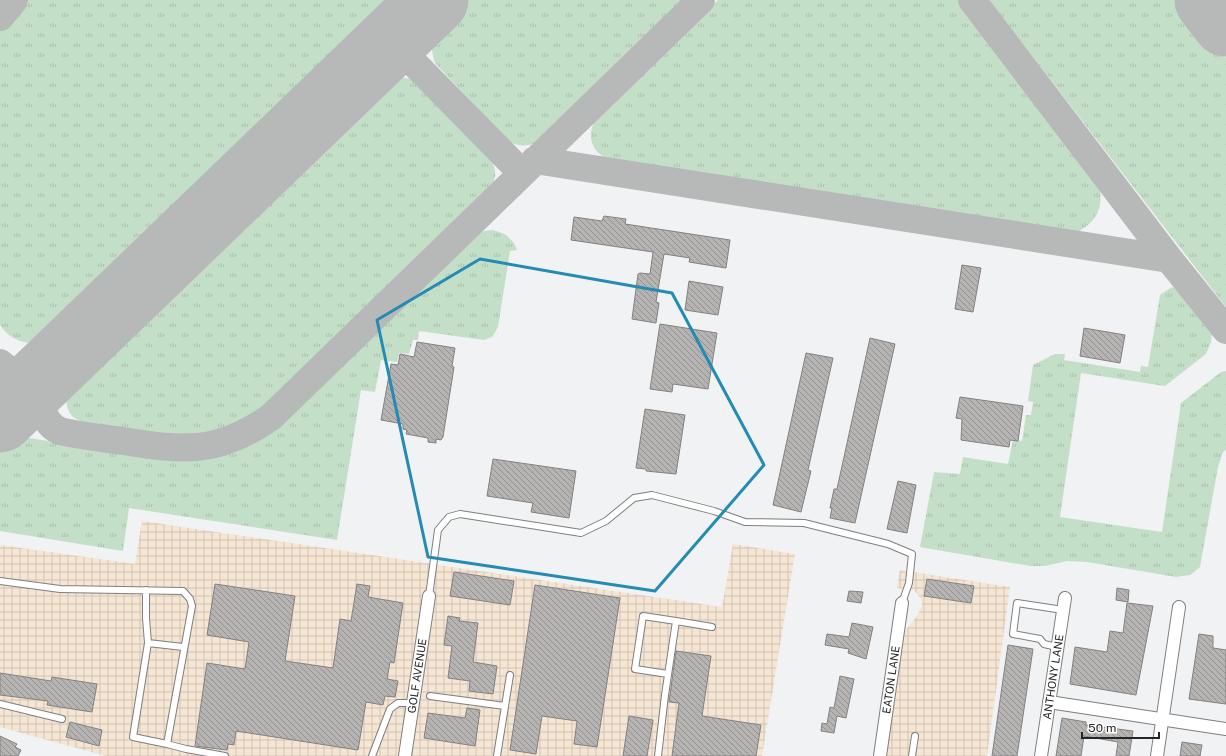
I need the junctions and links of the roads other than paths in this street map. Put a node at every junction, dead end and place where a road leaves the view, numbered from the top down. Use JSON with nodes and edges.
{"nodes":[{"id":1,"x":0,"y":581,"type":"edge"},
{"id":2,"x":146,"y":590,"type":"junction"},
{"id":3,"x":429,"y":596,"type":"joint"},
{"id":4,"x":902,"y":604,"type":"joint"},
{"id":5,"x":1064,"y":604,"type":"joint"},
{"id":6,"x":1179,"y":607,"type":"dead end"},
{"id":7,"x":676,"y":621,"type":"junction"},
{"id":8,"x":712,"y":627,"type":"dead end"},
{"id":9,"x":148,"y":643,"type":"junction"},
{"id":10,"x":183,"y":647,"type":"junction"},
{"id":11,"x":1058,"y":647,"type":"junction"},
{"id":12,"x":668,"y":674,"type":"junction"},
{"id":13,"x":510,"y":675,"type":"dead end"},
{"id":14,"x":430,"y":696,"type":"dead end"},
{"id":15,"x":1049,"y":702,"type":"junction"},
{"id":16,"x":413,"y":703,"type":"junction"},
{"id":17,"x":0,"y":704,"type":"edge"},
{"id":18,"x":505,"y":706,"type":"junction"},
{"id":19,"x":62,"y":718,"type":"dead end"},
{"id":20,"x":1163,"y":719,"type":"junction"},
{"id":21,"x":1226,"y":729,"type":"edge"},
{"id":22,"x":915,"y":736,"type":"dead end"},
{"id":23,"x":168,"y":744,"type":"junction"},
{"id":24,"x":225,"y":756,"type":"edge"},
{"id":25,"x":372,"y":756,"type":"edge"},
{"id":26,"x":405,"y":756,"type":"edge"},
{"id":27,"x":497,"y":756,"type":"edge"},
{"id":28,"x":658,"y":756,"type":"edge"},
{"id":29,"x":880,"y":756,"type":"edge"},
{"id":30,"x":912,"y":756,"type":"edge"},
{"id":31,"x":1041,"y":756,"type":"edge"},
{"id":32,"x":1157,"y":756,"type":"edge"}],
"edges":[{"from":1,"to":2,"type":"lane"},
{"from":2,"to":9,"type":"lane"},
{"from":2,"to":10,"type":"lane"},
{"from":3,"to":4,"type":"lane"},
{"from":3,"to":16,"type":"street","name":"GOLF AVENUE"},
{"from":4,"to":29,"type":"street","name":"EATON LANE"},
{"from":5,"to":11,"type":"street","name":"ANTHONY LANE"},
{"from":5,"to":11,"type":"lane"},
{"from":6,"to":20,"type":"street"},
{"from":7,"to":8,"type":"lane"},
{"from":7,"to":12,"type":"lane"},
{"from":7,"to":12,"type":"lane"},
{"from":9,"to":10,"type":"lane"},
{"from":9,"to":23,"type":"lane"},
{"from":10,"to":23,"type":"lane"},
{"from":11,"to":15,"type":"street","name":"ANTHONY LANE"},
{"from":12,"to":28,"type":"lane"},
{"from":13,"to":18,"type":"lane"},
{"from":14,"to":18,"type":"lane"},
{"from":15,"to":20,"type":"street"},
{"from":15,"to":31,"type":"street","name":"ANTHONY LANE"},
{"from":16,"to":25,"type":"lane"},
{"from":16,"to":26,"type":"street","name":"GOLF AVENUE"},
{"from":17,"to":19,"type":"lane"},
{"from":18,"to":27,"type":"lane"},
{"from":20,"to":21,"type":"street"},
{"from":20,"to":32,"type":"street"},
{"from":22,"to":30,"type":"lane"},
{"from":23,"to":24,"type":"lane"}]}
